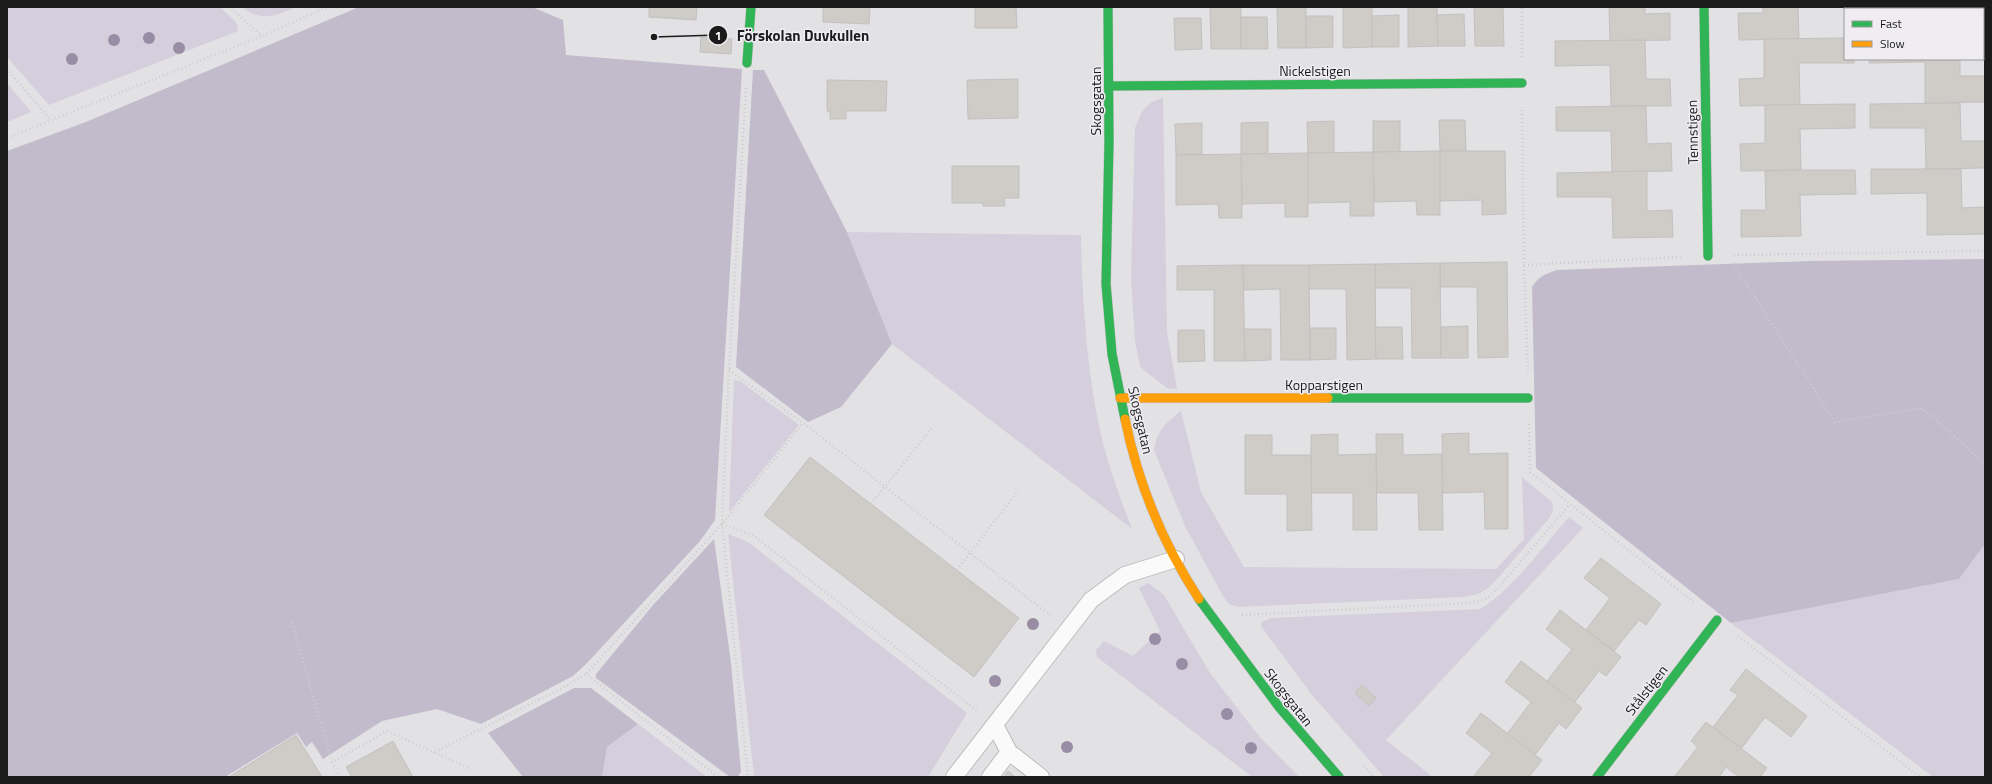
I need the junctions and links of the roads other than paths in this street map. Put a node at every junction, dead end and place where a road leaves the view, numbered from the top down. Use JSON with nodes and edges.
{"nodes":[{"id":1,"x":751,"y":7,"type":"edge"},
{"id":2,"x":1108,"y":7,"type":"edge"},
{"id":3,"x":1704,"y":7,"type":"edge"},
{"id":4,"x":747,"y":63,"type":"road end"},
{"id":5,"x":1522,"y":83,"type":"road end"},
{"id":6,"x":1109,"y":86,"type":"junction"},
{"id":7,"x":1708,"y":256,"type":"road end"},
{"id":8,"x":1120,"y":398,"type":"junction"},
{"id":9,"x":1528,"y":398,"type":"road end"},
{"id":10,"x":1176,"y":560,"type":"junction"},
{"id":11,"x":1717,"y":620,"type":"road end"},
{"id":12,"x":995,"y":725,"type":"junction"},
{"id":13,"x":1009,"y":752,"type":"junction"},
{"id":14,"x":954,"y":777,"type":"edge"},
{"id":15,"x":990,"y":777,"type":"edge"},
{"id":16,"x":1041,"y":777,"type":"edge"},
{"id":17,"x":1339,"y":777,"type":"edge"},
{"id":18,"x":1597,"y":777,"type":"edge"}],
"edges":[{"from":1,"to":4,"type":"street"},
{"from":2,"to":6,"type":"street","name":"Skogsgatan"},
{"from":3,"to":7,"type":"street","name":"Tennstigen"},
{"from":5,"to":6,"type":"street","name":"Nickelstigen"},
{"from":6,"to":8,"type":"street","name":"Skogsgatan"},
{"from":8,"to":9,"type":"street","name":"Kopparstigen"},
{"from":8,"to":10,"type":"street","name":"Skogsgatan"},
{"from":10,"to":12,"type":"lane"},
{"from":10,"to":17,"type":"street","name":"Skogsgatan"},
{"from":11,"to":18,"type":"street","name":"Stålstigen"},
{"from":12,"to":13,"type":"lane"},
{"from":12,"to":14,"type":"lane"},
{"from":13,"to":15,"type":"lane"},
{"from":13,"to":16,"type":"lane"}]}
